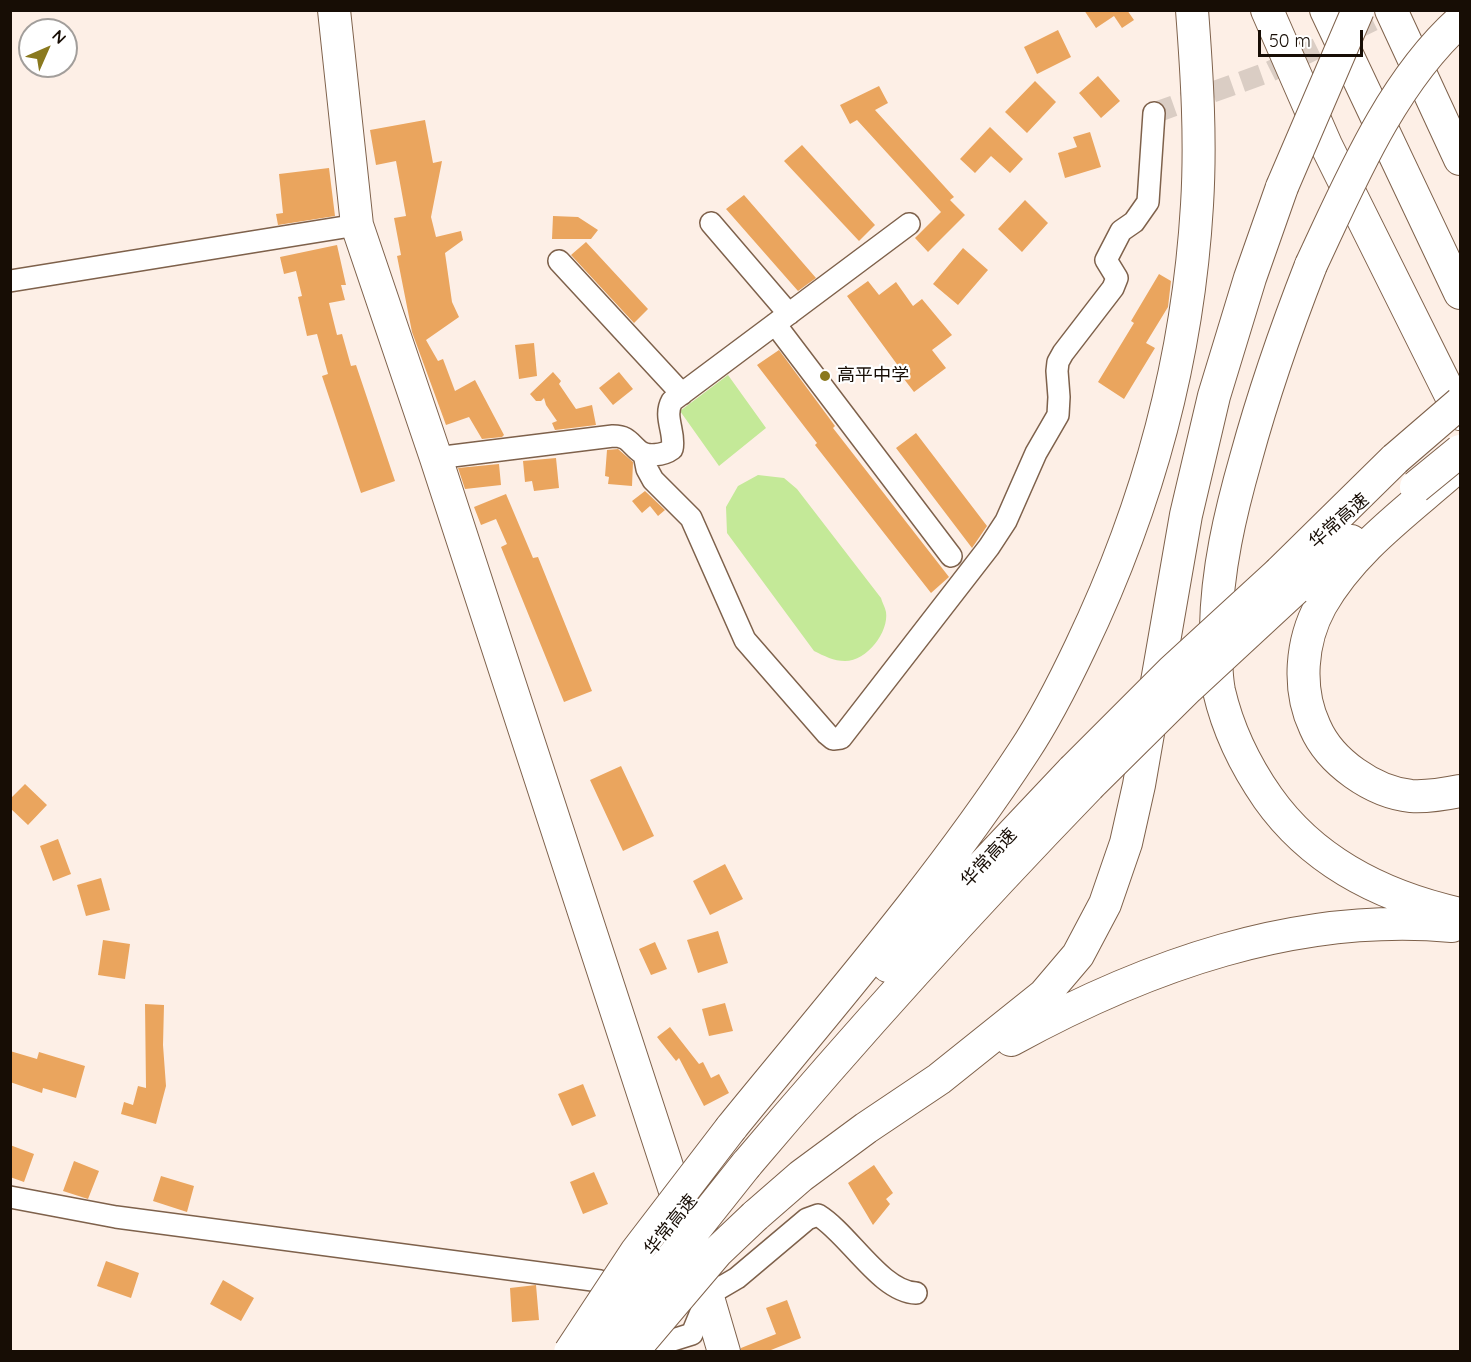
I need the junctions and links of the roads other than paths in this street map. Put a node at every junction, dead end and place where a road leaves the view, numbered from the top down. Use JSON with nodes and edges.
{"nodes":[{"id":1,"x":334,"y":10,"type":"edge"},
{"id":2,"x":1192,"y":10,"type":"edge"},
{"id":3,"x":1267,"y":10,"type":"edge"},
{"id":4,"x":1326,"y":10,"type":"edge"},
{"id":5,"x":1348,"y":10,"type":"edge"},
{"id":6,"x":1358,"y":10,"type":"edge"},
{"id":7,"x":1390,"y":10,"type":"edge"},
{"id":8,"x":1461,"y":21,"type":"edge"},
{"id":9,"x":1154,"y":113,"type":"dead end"},
{"id":10,"x":1461,"y":159,"type":"edge"},
{"id":11,"x":1356,"y":205,"type":"junction"},
{"id":12,"x":711,"y":224,"type":"dead end"},
{"id":13,"x":909,"y":224,"type":"dead end"},
{"id":14,"x":357,"y":225,"type":"junction"},
{"id":15,"x":1461,"y":244,"type":"edge"},
{"id":16,"x":559,"y":261,"type":"dead end"},
{"id":17,"x":10,"y":281,"type":"edge"},
{"id":18,"x":1461,"y":293,"type":"edge"},
{"id":19,"x":782,"y":319,"type":"junction"},
{"id":20,"x":682,"y":394,"type":"junction"},
{"id":21,"x":1461,"y":403,"type":"edge"},
{"id":22,"x":1461,"y":414,"type":"edge"},
{"id":23,"x":1461,"y":419,"type":"edge"},
{"id":24,"x":1461,"y":451,"type":"edge"},
{"id":25,"x":644,"y":454,"type":"junction"},
{"id":26,"x":436,"y":458,"type":"junction"},
{"id":27,"x":1461,"y":465,"type":"edge"},
{"id":28,"x":1409,"y":477,"type":"junction"},
{"id":29,"x":951,"y":556,"type":"dead end"},
{"id":30,"x":1461,"y":791,"type":"edge"},
{"id":31,"x":1461,"y":914,"type":"edge"},
{"id":32,"x":1461,"y":927,"type":"edge"},
{"id":33,"x":939,"y":1079,"type":"junction"},
{"id":34,"x":738,"y":1145,"type":"junction"},
{"id":35,"x":10,"y":1197,"type":"edge"},
{"id":36,"x":916,"y":1293,"type":"dead end"},
{"id":37,"x":708,"y":1295,"type":"junction"},
{"id":38,"x":572,"y":1352,"type":"edge"},
{"id":39,"x":602,"y":1352,"type":"edge"},
{"id":40,"x":632,"y":1352,"type":"edge"},
{"id":41,"x":724,"y":1352,"type":"edge"}],
"edges":[{"from":1,"to":14,"type":"highway"},
{"from":2,"to":34,"type":"highway"},
{"from":3,"to":11,"type":"highway"},
{"from":4,"to":18,"type":"highway"},
{"from":5,"to":15,"type":"highway"},
{"from":6,"to":33,"type":"highway","bridge":true},
{"from":7,"to":10,"type":"highway"},
{"from":8,"to":31,"type":"highway","bridge":true},
{"from":9,"to":25,"type":"street"},
{"from":11,"to":22,"type":"highway"},
{"from":11,"to":24,"type":"highway"},
{"from":12,"to":19,"type":"street"},
{"from":13,"to":19,"type":"street"},
{"from":14,"to":17,"type":"street"},
{"from":14,"to":26,"type":"highway"},
{"from":16,"to":20,"type":"street"},
{"from":19,"to":20,"type":"street"},
{"from":19,"to":29,"type":"street"},
{"from":20,"to":25,"type":"street"},
{"from":21,"to":28,"type":"highway","bridge":true},
{"from":23,"to":28,"type":"highway"},
{"from":24,"to":28,"type":"highway","bridge":true},
{"from":25,"to":26,"type":"street"},
{"from":26,"to":37,"type":"highway"},
{"from":27,"to":28,"type":"highway"},
{"from":28,"to":30,"type":"highway"},
{"from":28,"to":34,"type":"highway","name":"华常高速","bridge":true},
{"from":32,"to":33,"type":"highway"},
{"from":33,"to":40,"type":"highway","bridge":true},
{"from":34,"to":38,"type":"highway","name":"华常高速"},
{"from":34,"to":39,"type":"highway","name":"华常高速","bridge":true},
{"from":35,"to":37,"type":"street"},
{"from":36,"to":37,"type":"street"},
{"from":37,"to":41,"type":"highway"}]}
